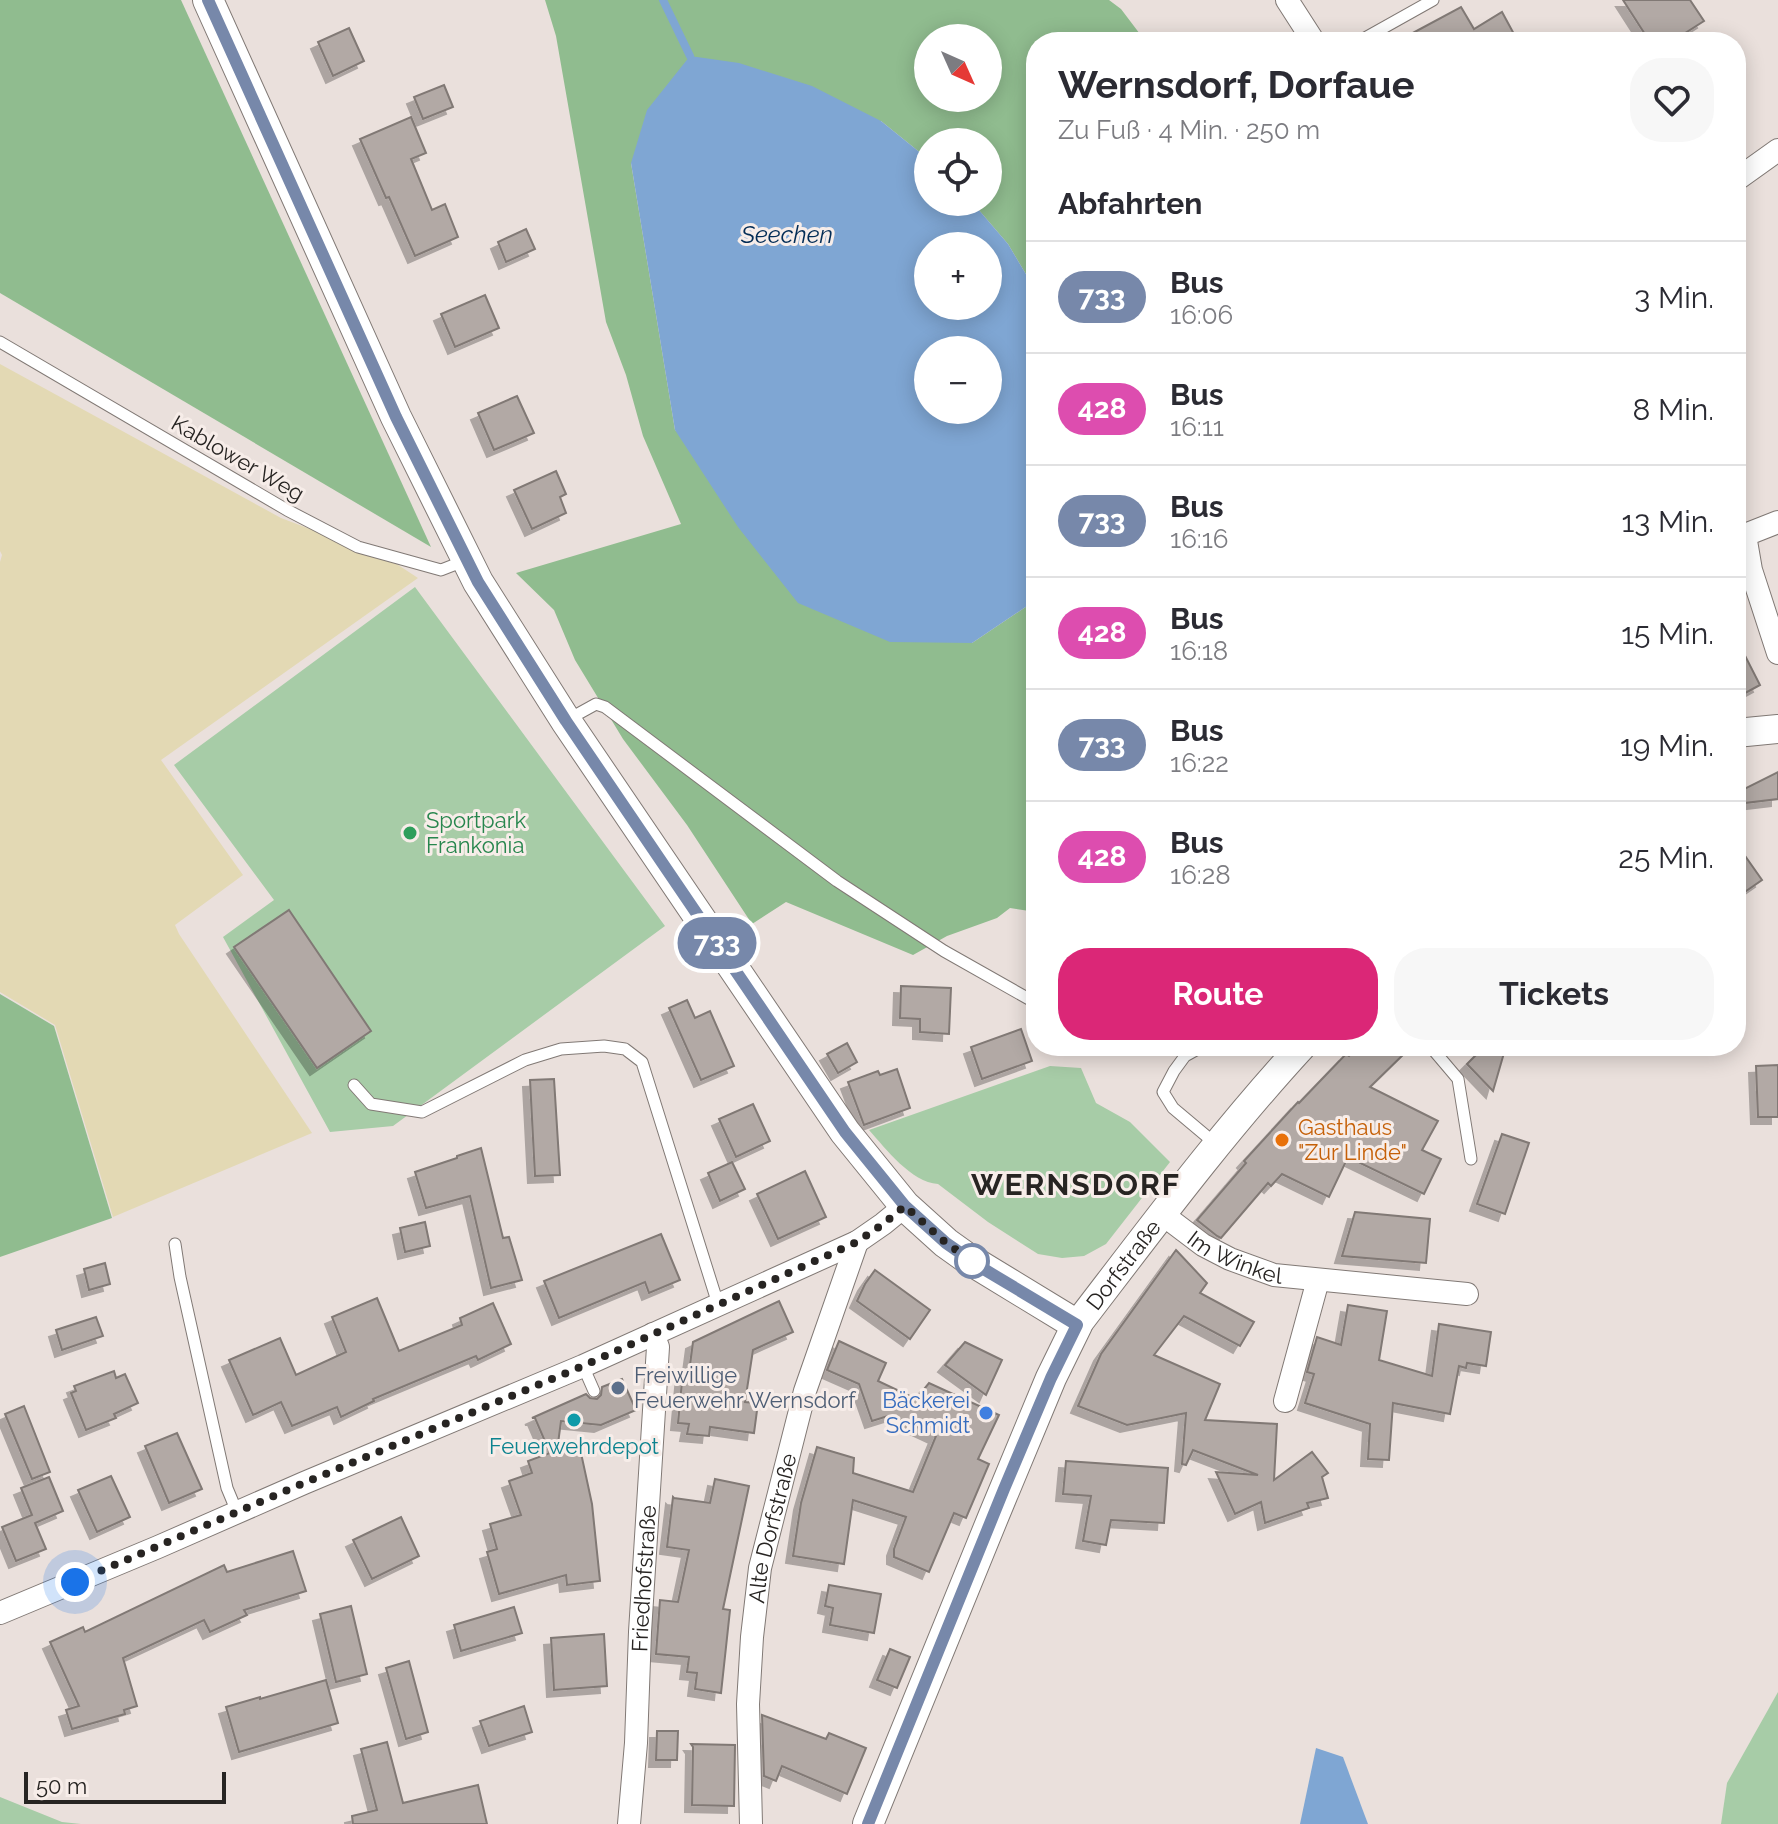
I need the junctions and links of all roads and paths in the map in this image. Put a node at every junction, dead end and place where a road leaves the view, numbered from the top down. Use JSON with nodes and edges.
{"nodes":[{"id":1,"x":208,"y":0,"type":"edge"},
{"id":2,"x":1287,"y":0,"type":"edge"},
{"id":3,"x":1433,"y":0,"type":"edge"},
{"id":4,"x":1308,"y":32,"type":"edge"},
{"id":5,"x":1376,"y":32,"type":"edge"},
{"id":6,"x":1778,"y":150,"type":"edge"},
{"id":7,"x":1746,"y":173,"type":"edge"},
{"id":8,"x":0,"y":342,"type":"edge"},
{"id":9,"x":1778,"y":522,"type":"edge"},
{"id":10,"x":1746,"y":535,"type":"edge"},
{"id":11,"x":1746,"y":541,"type":"edge"},
{"id":12,"x":467,"y":559,"type":"junction"},
{"id":13,"x":1778,"y":653,"type":"edge"},
{"id":14,"x":566,"y":721,"type":"junction"},
{"id":15,"x":1778,"y":729,"type":"edge"},
{"id":16,"x":1746,"y":732,"type":"edge"},
{"id":17,"x":1026,"y":997,"type":"edge"},
{"id":18,"x":1185,"y":1056,"type":"edge"},
{"id":19,"x":1292,"y":1056,"type":"edge"},
{"id":20,"x":1438,"y":1056,"type":"edge"},
{"id":21,"x":354,"y":1085,"type":"dead end"},
{"id":22,"x":1208,"y":1138,"type":"junction"},
{"id":23,"x":1471,"y":1159,"type":"dead end"},
{"id":24,"x":905,"y":1206,"type":"junction"},
{"id":25,"x":1162,"y":1214,"type":"junction"},
{"id":26,"x":857,"y":1242,"type":"junction"},
{"id":27,"x":175,"y":1244,"type":"dead end"},
{"id":28,"x":1318,"y":1280,"type":"junction"},
{"id":29,"x":1467,"y":1294,"type":"dead end"},
{"id":30,"x":718,"y":1304,"type":"junction"},
{"id":31,"x":1077,"y":1325,"type":"junction"},
{"id":32,"x":653,"y":1334,"type":"junction"},
{"id":33,"x":583,"y":1366,"type":"junction"},
{"id":34,"x":594,"y":1391,"type":"dead end"},
{"id":35,"x":1285,"y":1401,"type":"dead end"},
{"id":36,"x":237,"y":1512,"type":"junction"},
{"id":37,"x":0,"y":1613,"type":"edge"},
{"id":38,"x":629,"y":1824,"type":"edge"},
{"id":39,"x":751,"y":1824,"type":"edge"},
{"id":40,"x":868,"y":1824,"type":"edge"}],
"edges":[{"from":1,"to":12,"type":"main road"},
{"from":2,"to":4,"type":"street"},
{"from":3,"to":5,"type":"lane"},
{"from":6,"to":7,"type":"street"},
{"from":8,"to":12,"type":"lane","name":"Kablower Weg"},
{"from":9,"to":10,"type":"street"},
{"from":11,"to":13,"type":"street"},
{"from":12,"to":14,"type":"main road"},
{"from":14,"to":17,"type":"lane"},
{"from":14,"to":24,"type":"main road"},
{"from":15,"to":16,"type":"street"},
{"from":18,"to":22,"type":"lane"},
{"from":19,"to":22,"type":"street","name":"Dorfstraße"},
{"from":20,"to":23,"type":"lane"},
{"from":21,"to":30,"type":"lane"},
{"from":22,"to":25,"type":"street","name":"Dorfstraße"},
{"from":24,"to":26,"type":"street"},
{"from":24,"to":31,"type":"main road"},
{"from":25,"to":28,"type":"street","name":"Im Winkel"},
{"from":25,"to":31,"type":"street","name":"Dorfstraße"},
{"from":26,"to":30,"type":"street"},
{"from":26,"to":39,"type":"street","name":"Alte Dorfstraße"},
{"from":27,"to":36,"type":"lane"},
{"from":28,"to":29,"type":"street","name":"Im Winkel"},
{"from":28,"to":35,"type":"street"},
{"from":30,"to":32,"type":"street"},
{"from":31,"to":40,"type":"main road","name":"Dorfstraße"},
{"from":32,"to":33,"type":"street"},
{"from":32,"to":38,"type":"street","name":"Friedhofstraße"},
{"from":33,"to":34,"type":"lane"},
{"from":33,"to":36,"type":"street"},
{"from":36,"to":37,"type":"street"}]}
